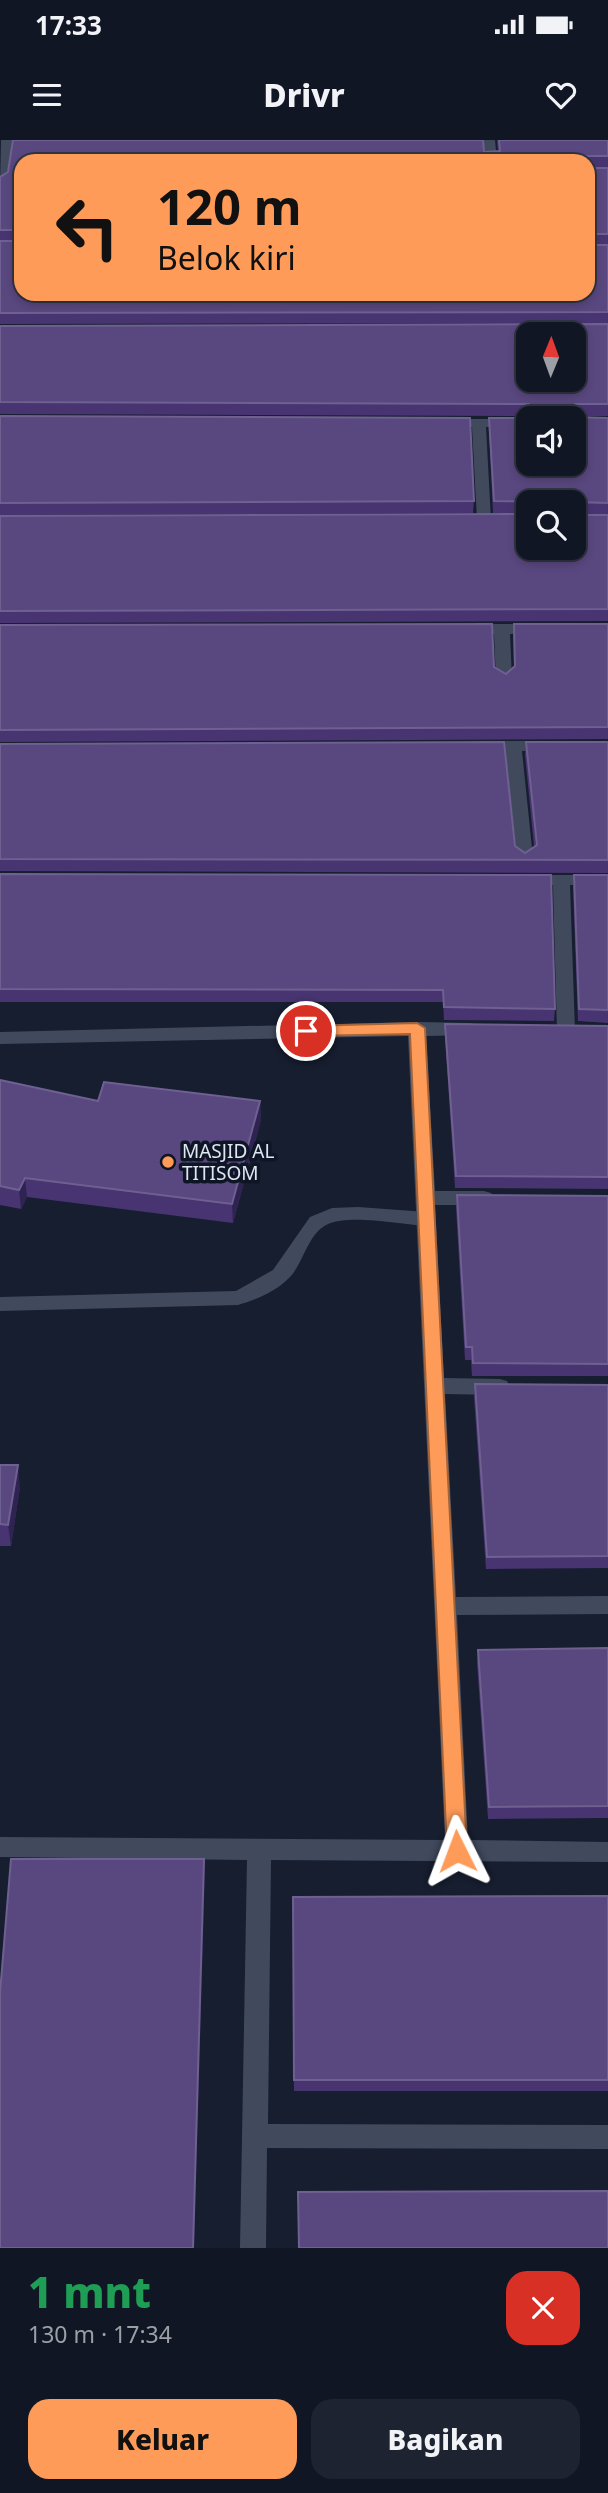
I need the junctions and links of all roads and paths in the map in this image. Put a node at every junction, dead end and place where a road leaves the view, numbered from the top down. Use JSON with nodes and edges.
{"nodes":[{"id":1,"x":7,"y":140,"type":"edge"},
{"id":2,"x":4,"y":175,"type":"edge"},
{"id":3,"x":438,"y":423,"type":"edge"},
{"id":4,"x":479,"y":423,"type":"junction"},
{"id":5,"x":516,"y":423,"type":"edge"},
{"id":6,"x":483,"y":520,"type":"edge"},
{"id":7,"x":446,"y":629,"type":"edge"},
{"id":8,"x":502,"y":629,"type":"junction"},
{"id":9,"x":555,"y":629,"type":"edge"},
{"id":10,"x":504,"y":679,"type":"edge"},
{"id":11,"x":471,"y":746,"type":"edge"},
{"id":12,"x":513,"y":746,"type":"junction"},
{"id":13,"x":567,"y":746,"type":"edge"},
{"id":14,"x":525,"y":858,"type":"edge"},
{"id":15,"x":506,"y":880,"type":"edge"},
{"id":16,"x":561,"y":880,"type":"junction"},
{"id":17,"x":608,"y":880,"type":"edge"},
{"id":18,"x":417,"y":1028,"type":"junction"},
{"id":19,"x":485,"y":1030,"type":"edge"},
{"id":20,"x":566,"y":1031,"type":"edge"},
{"id":21,"x":0,"y":1038,"type":"edge"},
{"id":22,"x":503,"y":1198,"type":"edge"},
{"id":23,"x":426,"y":1209,"type":"junction"},
{"id":24,"x":0,"y":1304,"type":"edge"},
{"id":25,"x":434,"y":1386,"type":"junction"},
{"id":26,"x":514,"y":1387,"type":"edge"},
{"id":27,"x":445,"y":1605,"type":"junction"},
{"id":28,"x":608,"y":1605,"type":"edge"},
{"id":29,"x":0,"y":1847,"type":"edge"},
{"id":30,"x":259,"y":1850,"type":"junction"},
{"id":31,"x":457,"y":1851,"type":"junction"},
{"id":32,"x":608,"y":1852,"type":"edge"},
{"id":33,"x":254,"y":2136,"type":"junction"},
{"id":34,"x":608,"y":2137,"type":"edge"},
{"id":35,"x":253,"y":2248,"type":"edge"}],
"edges":[{"from":1,"to":2,"type":"street"},
{"from":3,"to":4,"type":"street"},
{"from":4,"to":5,"type":"street"},
{"from":4,"to":6,"type":"street"},
{"from":7,"to":8,"type":"street"},
{"from":8,"to":9,"type":"street"},
{"from":8,"to":10,"type":"street"},
{"from":11,"to":12,"type":"street"},
{"from":12,"to":13,"type":"street"},
{"from":12,"to":14,"type":"street"},
{"from":15,"to":16,"type":"street"},
{"from":16,"to":17,"type":"street"},
{"from":16,"to":20,"type":"street"},
{"from":18,"to":19,"type":"street"},
{"from":18,"to":21,"type":"street"},
{"from":18,"to":23,"type":"street"},
{"from":22,"to":23,"type":"street"},
{"from":23,"to":24,"type":"street"},
{"from":23,"to":25,"type":"street"},
{"from":25,"to":26,"type":"street"},
{"from":25,"to":27,"type":"street"},
{"from":27,"to":28,"type":"street"},
{"from":27,"to":31,"type":"street"},
{"from":29,"to":30,"type":"street"},
{"from":30,"to":31,"type":"street"},
{"from":30,"to":33,"type":"street"},
{"from":31,"to":32,"type":"street"},
{"from":33,"to":34,"type":"street"},
{"from":33,"to":35,"type":"street"}]}
